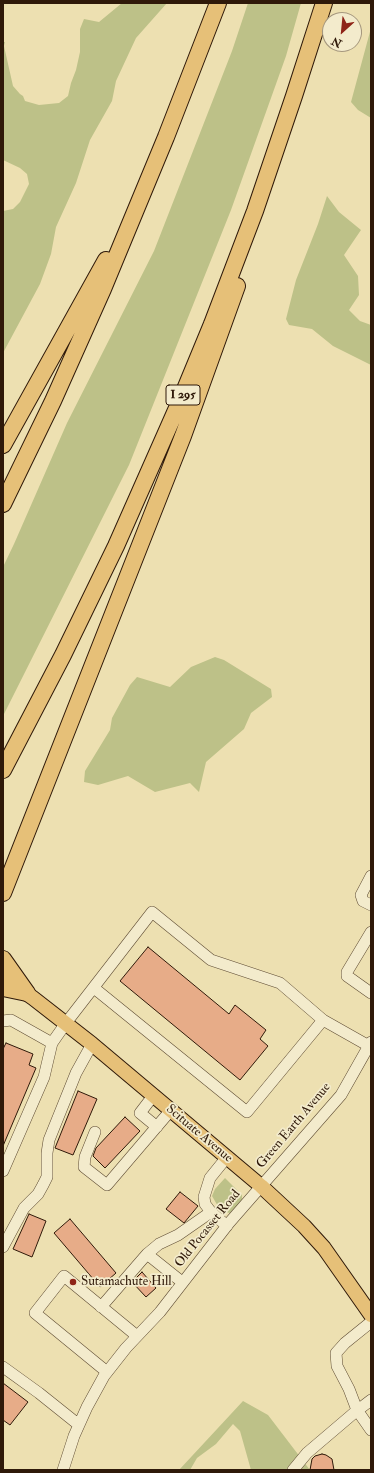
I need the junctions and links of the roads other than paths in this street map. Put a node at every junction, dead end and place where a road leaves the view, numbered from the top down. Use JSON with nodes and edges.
{"nodes":[{"id":1,"x":218,"y":3,"type":"edge"},
{"id":2,"x":324,"y":3,"type":"edge"},
{"id":3,"x":255,"y":211,"type":"junction"},
{"id":4,"x":135,"y":213,"type":"junction"},
{"id":5,"x":3,"y":445,"type":"edge"},
{"id":6,"x":3,"y":504,"type":"edge"},
{"id":7,"x":3,"y":770,"type":"edge"},
{"id":8,"x":371,"y":876,"type":"edge"},
{"id":9,"x":3,"y":893,"type":"edge"},
{"id":10,"x":371,"y":905,"type":"edge"},
{"id":11,"x":371,"y":932,"type":"edge"},
{"id":12,"x":3,"y":958,"type":"edge"},
{"id":13,"x":3,"y":977,"type":"edge"},
{"id":14,"x":3,"y":988,"type":"edge"},
{"id":15,"x":94,"y":988,"type":"junction"},
{"id":16,"x":27,"y":993,"type":"junction"},
{"id":17,"x":371,"y":993,"type":"edge"},
{"id":18,"x":323,"y":1020,"type":"junction"},
{"id":19,"x":3,"y":1021,"type":"edge"},
{"id":20,"x":66,"y":1023,"type":"junction"},
{"id":21,"x":52,"y":1043,"type":"junction"},
{"id":22,"x":92,"y":1044,"type":"junction"},
{"id":23,"x":370,"y":1044,"type":"edge"},
{"id":24,"x":153,"y":1096,"type":"junction"},
{"id":25,"x":170,"y":1110,"type":"junction"},
{"id":26,"x":157,"y":1127,"type":"junction"},
{"id":27,"x":95,"y":1132,"type":"dead end"},
{"id":28,"x":227,"y":1157,"type":"junction"},
{"id":29,"x":3,"y":1171,"type":"edge"},
{"id":30,"x":262,"y":1186,"type":"junction"},
{"id":31,"x":211,"y":1212,"type":"junction"},
{"id":32,"x":227,"y":1226,"type":"junction"},
{"id":33,"x":3,"y":1247,"type":"edge"},
{"id":34,"x":148,"y":1254,"type":"junction"},
{"id":35,"x":182,"y":1282,"type":"junction"},
{"id":36,"x":101,"y":1307,"type":"junction"},
{"id":37,"x":371,"y":1315,"type":"edge"},
{"id":38,"x":371,"y":1322,"type":"edge"},
{"id":39,"x":137,"y":1336,"type":"junction"},
{"id":40,"x":3,"y":1367,"type":"edge"},
{"id":41,"x":107,"y":1372,"type":"junction"},
{"id":42,"x":371,"y":1400,"type":"edge"},
{"id":43,"x":357,"y":1410,"type":"junction"},
{"id":44,"x":79,"y":1425,"type":"junction"},
{"id":45,"x":371,"y":1430,"type":"edge"},
{"id":46,"x":63,"y":1470,"type":"edge"},
{"id":47,"x":294,"y":1470,"type":"edge"}],
"edges":[{"from":1,"to":4,"type":"highway"},
{"from":2,"to":3,"type":"highway","number":"I 295"},
{"from":3,"to":7,"type":"highway","number":"I 295"},
{"from":3,"to":9,"type":"highway"},
{"from":4,"to":5,"type":"highway"},
{"from":4,"to":6,"type":"highway"},
{"from":8,"to":10,"type":"street"},
{"from":11,"to":17,"type":"street"},
{"from":12,"to":16,"type":"highway"},
{"from":13,"to":16,"type":"main road","name":"Scituate Avenue"},
{"from":14,"to":16,"type":"highway"},
{"from":15,"to":18,"type":"street"},
{"from":15,"to":18,"type":"street"},
{"from":15,"to":20,"type":"street"},
{"from":16,"to":20,"type":"main road","name":"Scituate Avenue"},
{"from":18,"to":23,"type":"street"},
{"from":19,"to":21,"type":"street"},
{"from":20,"to":21,"type":"street"},
{"from":20,"to":22,"type":"main road","name":"Scituate Avenue"},
{"from":21,"to":29,"type":"street"},
{"from":22,"to":24,"type":"main road","name":"Scituate Avenue"},
{"from":22,"to":33,"type":"street"},
{"from":23,"to":30,"type":"street","name":"Green Earth Avenue"},
{"from":24,"to":25,"type":"main road","name":"Scituate Avenue"},
{"from":24,"to":26,"type":"street"},
{"from":25,"to":26,"type":"street"},
{"from":25,"to":28,"type":"main road","name":"Scituate Avenue"},
{"from":26,"to":27,"type":"street"},
{"from":28,"to":30,"type":"main road","name":"Scituate Avenue"},
{"from":28,"to":31,"type":"street"},
{"from":30,"to":32,"type":"street","name":"Old Pocasset Road"},
{"from":30,"to":37,"type":"main road","name":"Scituate Avenue"},
{"from":31,"to":32,"type":"street"},
{"from":31,"to":34,"type":"street"},
{"from":32,"to":35,"type":"street","name":"Old Pocasset Road"},
{"from":34,"to":35,"type":"street"},
{"from":34,"to":36,"type":"street"},
{"from":35,"to":39,"type":"street","name":"Old Pocasset Road"},
{"from":36,"to":39,"type":"street"},
{"from":36,"to":41,"type":"street"},
{"from":38,"to":43,"type":"street"},
{"from":39,"to":41,"type":"street","name":"Old Pocasset Road"},
{"from":40,"to":44,"type":"street"},
{"from":41,"to":44,"type":"street","name":"Old Pocasset Road"},
{"from":42,"to":43,"type":"street"},
{"from":43,"to":45,"type":"street"},
{"from":43,"to":47,"type":"street"},
{"from":44,"to":46,"type":"street","name":"Old Pocasset Road"}]}
